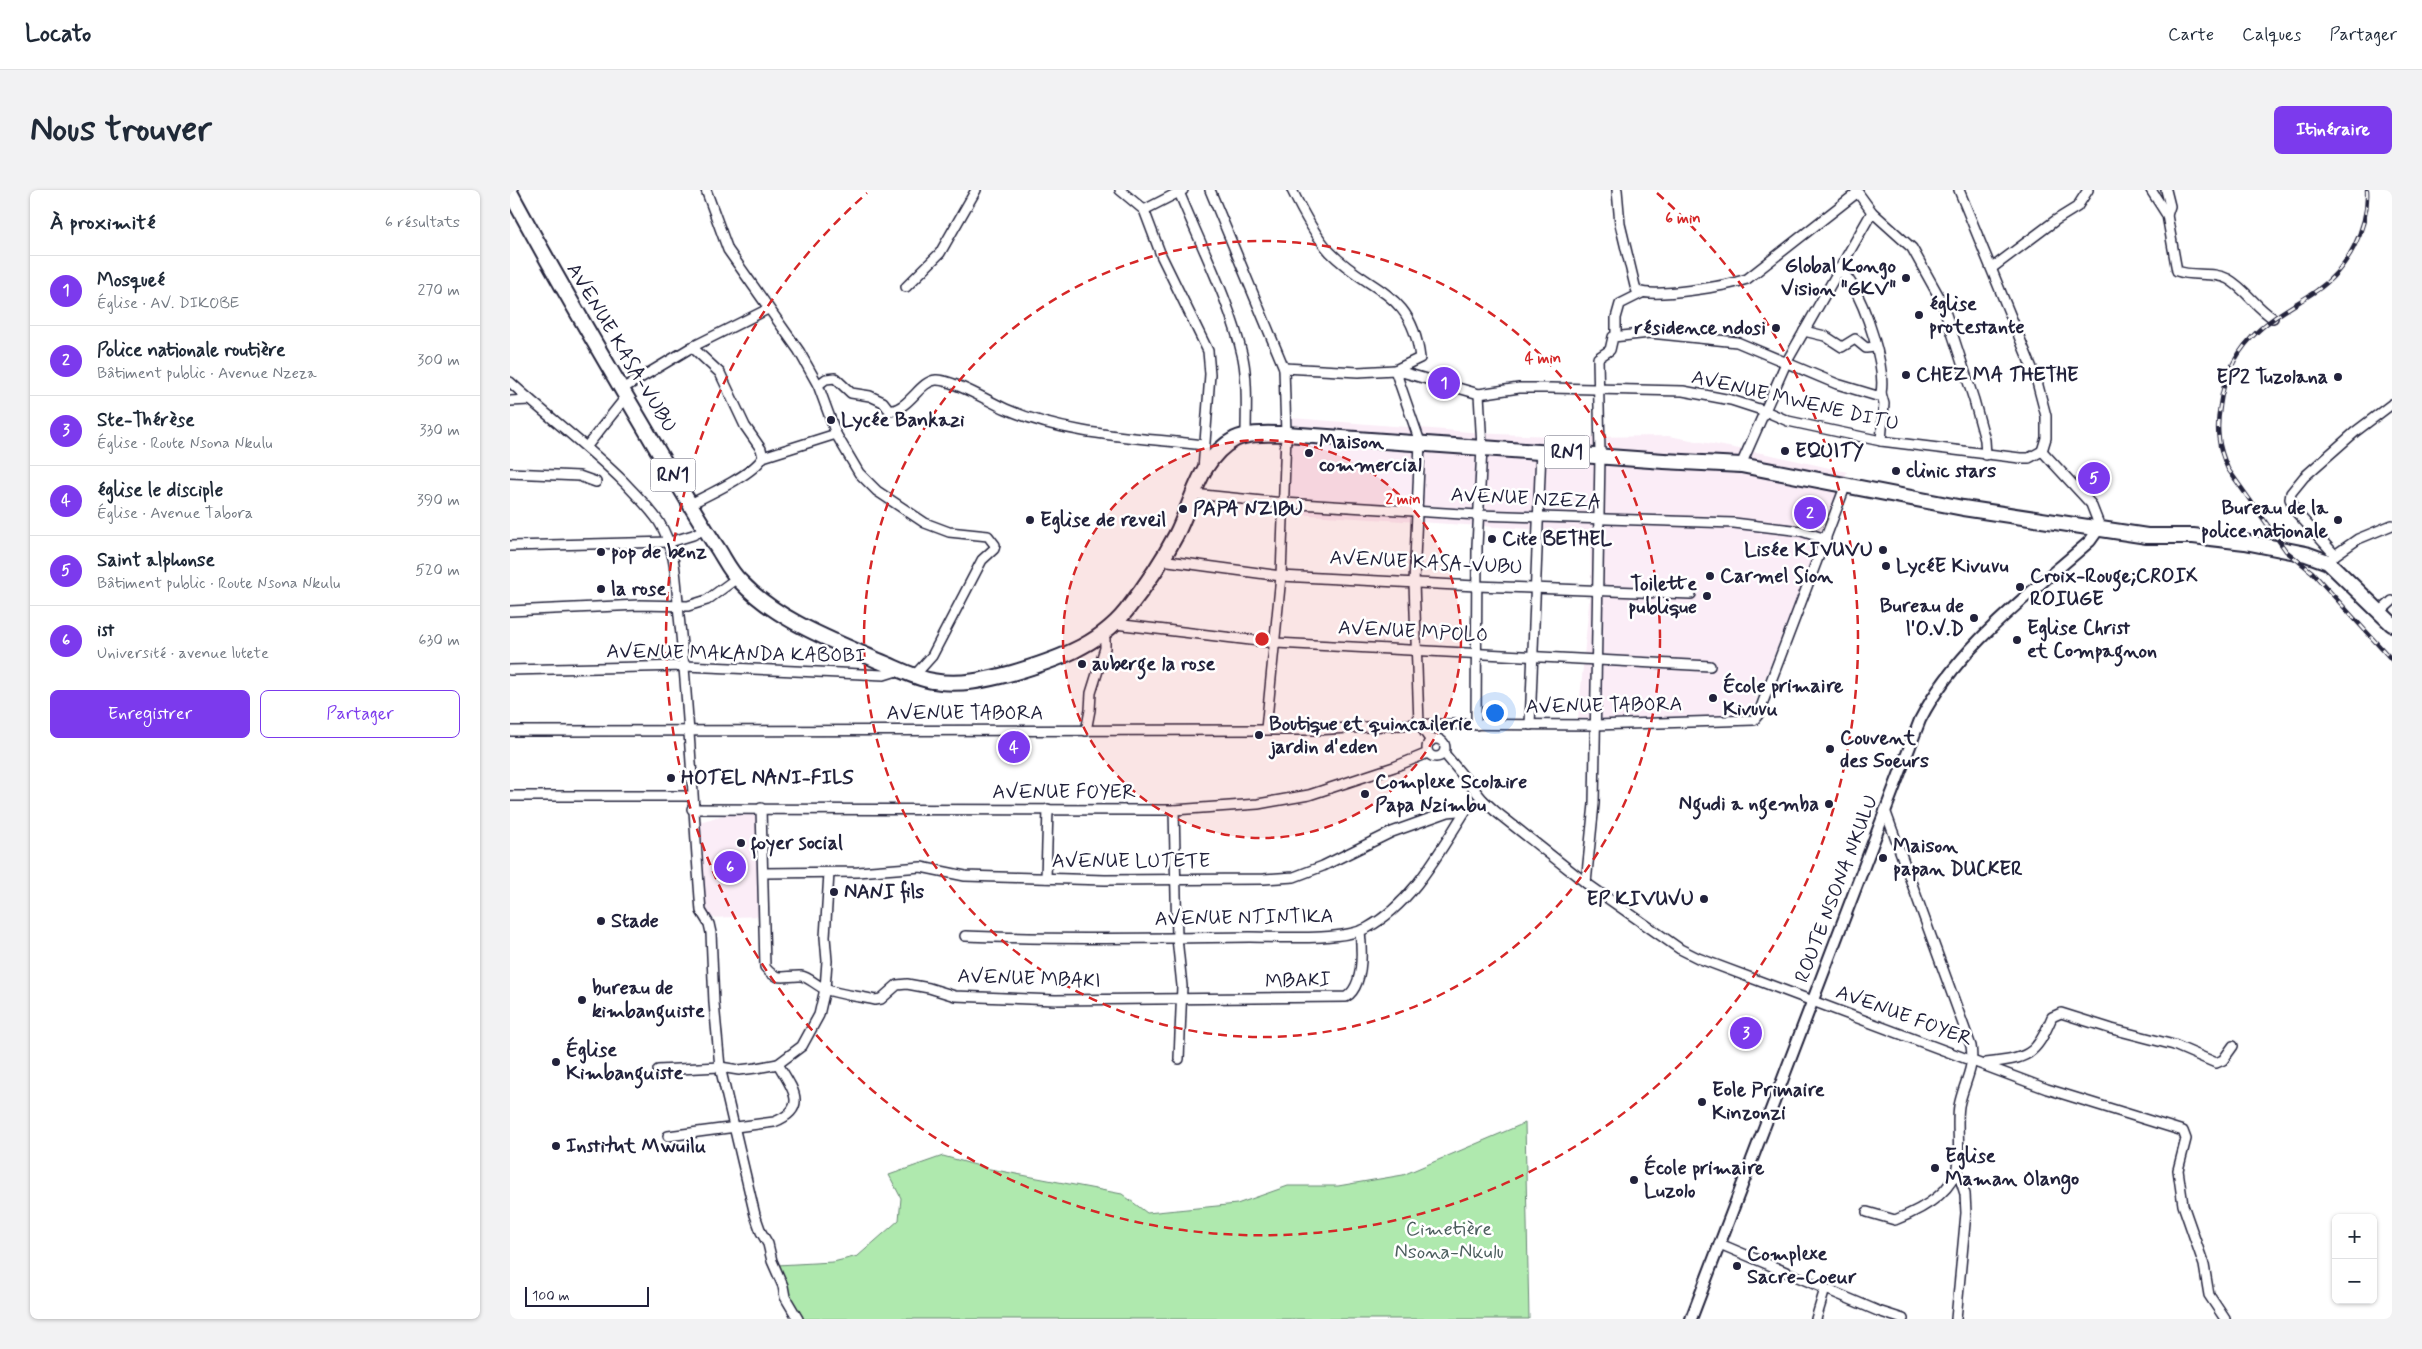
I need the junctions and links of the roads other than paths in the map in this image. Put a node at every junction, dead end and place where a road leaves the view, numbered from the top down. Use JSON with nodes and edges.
{"nodes":[{"id":1,"x":706,"y":190,"type":"edge"},
{"id":2,"x":976,"y":190,"type":"edge"},
{"id":3,"x":1120,"y":190,"type":"edge"},
{"id":4,"x":1210,"y":190,"type":"edge"},
{"id":5,"x":1292,"y":190,"type":"edge"},
{"id":6,"x":1617,"y":190,"type":"edge"},
{"id":7,"x":1959,"y":190,"type":"edge"},
{"id":8,"x":2088,"y":190,"type":"edge"},
{"id":9,"x":2151,"y":190,"type":"edge"},
{"id":10,"x":2166,"y":190,"type":"edge"},
{"id":11,"x":1181,"y":191,"type":"edge"},
{"id":12,"x":1857,"y":191,"type":"edge"},
{"id":13,"x":510,"y":192,"type":"edge"},
{"id":14,"x":1144,"y":210,"type":"junction"},
{"id":15,"x":1872,"y":212,"type":"junction"},
{"id":16,"x":2167,"y":215,"type":"junction"},
{"id":17,"x":1992,"y":268,"type":"junction"},
{"id":18,"x":1838,"y":269,"type":"junction"},
{"id":19,"x":906,"y":286,"type":"dead end"},
{"id":20,"x":1642,"y":293,"type":"junction"},
{"id":21,"x":768,"y":309,"type":"junction"},
{"id":22,"x":2273,"y":318,"type":"dead end"},
{"id":23,"x":1804,"y":331,"type":"junction"},
{"id":24,"x":1618,"y":336,"type":"junction"},
{"id":25,"x":692,"y":347,"type":"junction"},
{"id":26,"x":1875,"y":347,"type":"junction"},
{"id":27,"x":1786,"y":363,"type":"junction"},
{"id":28,"x":1284,"y":368,"type":"junction"},
{"id":29,"x":1395,"y":370,"type":"junction"},
{"id":30,"x":510,"y":382,"type":"edge"},
{"id":31,"x":818,"y":385,"type":"junction"},
{"id":32,"x":1600,"y":388,"type":"junction"},
{"id":33,"x":624,"y":393,"type":"junction"},
{"id":34,"x":1479,"y":394,"type":"junction"},
{"id":35,"x":1878,"y":394,"type":"junction"},
{"id":36,"x":530,"y":400,"type":"junction"},
{"id":37,"x":510,"y":401,"type":"edge"},
{"id":38,"x":2392,"y":404,"type":"edge"},
{"id":39,"x":1764,"y":411,"type":"junction"},
{"id":40,"x":836,"y":434,"type":"junction"},
{"id":41,"x":1286,"y":434,"type":"junction"},
{"id":42,"x":1246,"y":435,"type":"junction"},
{"id":43,"x":1881,"y":441,"type":"junction"},
{"id":44,"x":1420,"y":442,"type":"junction"},
{"id":45,"x":1203,"y":444,"type":"junction"},
{"id":46,"x":587,"y":446,"type":"junction"},
{"id":47,"x":1482,"y":448,"type":"junction"},
{"id":48,"x":1541,"y":450,"type":"junction"},
{"id":49,"x":2042,"y":452,"type":"junction"},
{"id":50,"x":1600,"y":455,"type":"junction"},
{"id":51,"x":1986,"y":455,"type":"junction"},
{"id":52,"x":763,"y":457,"type":"junction"},
{"id":53,"x":1741,"y":465,"type":"junction"},
{"id":54,"x":1203,"y":472,"type":"junction"},
{"id":55,"x":510,"y":473,"type":"edge"},
{"id":56,"x":596,"y":482,"type":"dead end"},
{"id":57,"x":1845,"y":487,"type":"junction"},
{"id":58,"x":1193,"y":494,"type":"junction"},
{"id":59,"x":1284,"y":503,"type":"junction"},
{"id":60,"x":690,"y":504,"type":"junction"},
{"id":61,"x":1417,"y":511,"type":"junction"},
{"id":62,"x":1478,"y":515,"type":"junction"},
{"id":63,"x":1537,"y":518,"type":"junction"},
{"id":64,"x":1599,"y":520,"type":"junction"},
{"id":65,"x":2392,"y":526,"type":"edge"},
{"id":66,"x":2100,"y":527,"type":"junction"},
{"id":67,"x":705,"y":529,"type":"junction"},
{"id":68,"x":1826,"y":539,"type":"junction"},
{"id":69,"x":670,"y":542,"type":"junction"},
{"id":70,"x":510,"y":546,"type":"edge"},
{"id":71,"x":2332,"y":558,"type":"junction"},
{"id":72,"x":1161,"y":560,"type":"junction"},
{"id":73,"x":1282,"y":576,"type":"junction"},
{"id":74,"x":737,"y":578,"type":"junction"},
{"id":75,"x":1414,"y":583,"type":"junction"},
{"id":76,"x":1476,"y":586,"type":"junction"},
{"id":77,"x":1534,"y":589,"type":"junction"},
{"id":78,"x":1598,"y":592,"type":"junction"},
{"id":79,"x":1691,"y":594,"type":"dead end"},
{"id":80,"x":2392,"y":601,"type":"edge"},
{"id":81,"x":678,"y":606,"type":"junction"},
{"id":82,"x":510,"y":611,"type":"edge"},
{"id":83,"x":2381,"y":611,"type":"junction"},
{"id":84,"x":1115,"y":624,"type":"junction"},
{"id":85,"x":2392,"y":624,"type":"edge"},
{"id":86,"x":1102,"y":635,"type":"junction"},
{"id":87,"x":1276,"y":643,"type":"junction"},
{"id":88,"x":1415,"y":650,"type":"junction"},
{"id":89,"x":1476,"y":652,"type":"junction"},
{"id":90,"x":1532,"y":656,"type":"junction"},
{"id":91,"x":1596,"y":659,"type":"junction"},
{"id":92,"x":685,"y":666,"type":"junction"},
{"id":93,"x":1710,"y":666,"type":"dead end"},
{"id":94,"x":900,"y":669,"type":"junction"},
{"id":95,"x":510,"y":670,"type":"edge"},
{"id":96,"x":914,"y":676,"type":"junction"},
{"id":97,"x":1419,"y":724,"type":"junction"},
{"id":98,"x":1530,"y":724,"type":"junction"},
{"id":99,"x":1476,"y":725,"type":"junction"},
{"id":100,"x":1595,"y":725,"type":"junction"},
{"id":101,"x":1266,"y":729,"type":"junction"},
{"id":102,"x":689,"y":730,"type":"junction"},
{"id":103,"x":510,"y":731,"type":"edge"},
{"id":104,"x":1086,"y":731,"type":"junction"},
{"id":105,"x":1430,"y":741,"type":"junction"},
{"id":106,"x":1428,"y":752,"type":"junction"},
{"id":107,"x":1444,"y":753,"type":"junction"},
{"id":108,"x":510,"y":796,"type":"edge"},
{"id":109,"x":692,"y":796,"type":"junction"},
{"id":110,"x":1483,"y":800,"type":"junction"},
{"id":111,"x":761,"y":808,"type":"junction"},
{"id":112,"x":692,"y":809,"type":"junction"},
{"id":113,"x":1048,"y":809,"type":"junction"},
{"id":114,"x":1174,"y":810,"type":"junction"},
{"id":115,"x":1466,"y":810,"type":"junction"},
{"id":116,"x":1885,"y":810,"type":"junction"},
{"id":117,"x":764,"y":873,"type":"junction"},
{"id":118,"x":829,"y":873,"type":"junction"},
{"id":119,"x":1046,"y":878,"type":"junction"},
{"id":120,"x":1174,"y":878,"type":"junction"},
{"id":121,"x":1586,"y":883,"type":"junction"},
{"id":122,"x":1360,"y":931,"type":"junction"},
{"id":123,"x":966,"y":936,"type":"dead end"},
{"id":124,"x":1177,"y":938,"type":"junction"},
{"id":125,"x":825,"y":989,"type":"junction"},
{"id":126,"x":1180,"y":999,"type":"junction"},
{"id":127,"x":1813,"y":1002,"type":"junction"},
{"id":128,"x":2233,"y":1046,"type":"dead end"},
{"id":129,"x":1179,"y":1059,"type":"dead end"},
{"id":130,"x":1974,"y":1060,"type":"junction"},
{"id":131,"x":1983,"y":1063,"type":"junction"},
{"id":132,"x":778,"y":1064,"type":"junction"},
{"id":133,"x":720,"y":1067,"type":"junction"},
{"id":134,"x":658,"y":1070,"type":"dead end"},
{"id":135,"x":733,"y":1126,"type":"junction"},
{"id":136,"x":668,"y":1136,"type":"dead end"},
{"id":137,"x":1957,"y":1169,"type":"junction"},
{"id":138,"x":1867,"y":1212,"type":"dead end"},
{"id":139,"x":1720,"y":1244,"type":"junction"},
{"id":140,"x":1826,"y":1289,"type":"junction"},
{"id":141,"x":1876,"y":1315,"type":"edge"},
{"id":142,"x":798,"y":1319,"type":"edge"},
{"id":143,"x":1691,"y":1319,"type":"edge"},
{"id":144,"x":1816,"y":1319,"type":"edge"},
{"id":145,"x":1903,"y":1319,"type":"edge"},
{"id":146,"x":1956,"y":1319,"type":"edge"},
{"id":147,"x":2225,"y":1319,"type":"edge"}],
"edges":[{"from":1,"to":21,"type":"street"},
{"from":2,"to":19,"type":"street"},
{"from":3,"to":14,"type":"street"},
{"from":4,"to":28,"type":"street"},
{"from":5,"to":29,"type":"street"},
{"from":6,"to":20,"type":"street"},
{"from":7,"to":17,"type":"street"},
{"from":8,"to":17,"type":"street"},
{"from":9,"to":16,"type":"street"},
{"from":10,"to":16,"type":"street"},
{"from":11,"to":14,"type":"street"},
{"from":11,"to":42,"type":"street"},
{"from":12,"to":15,"type":"street"},
{"from":12,"to":20,"type":"street"},
{"from":13,"to":33,"type":"highway","name":"AVENUE KASA-VUBU","number":"RN1"},
{"from":14,"to":45,"type":"street"},
{"from":15,"to":18,"type":"street"},
{"from":15,"to":51,"type":"street"},
{"from":16,"to":22,"type":"street"},
{"from":17,"to":49,"type":"street"},
{"from":18,"to":23,"type":"street"},
{"from":18,"to":26,"type":"street"},
{"from":20,"to":24,"type":"street"},
{"from":21,"to":25,"type":"street"},
{"from":21,"to":31,"type":"street"},
{"from":23,"to":26,"type":"street"},
{"from":23,"to":27,"type":"street"},
{"from":24,"to":27,"type":"street"},
{"from":24,"to":32,"type":"street"},
{"from":25,"to":33,"type":"street"},
{"from":25,"to":52,"type":"street"},
{"from":26,"to":35,"type":"street"},
{"from":27,"to":35,"type":"street"},
{"from":27,"to":39,"type":"street"},
{"from":28,"to":29,"type":"street"},
{"from":28,"to":41,"type":"street"},
{"from":29,"to":34,"type":"street"},
{"from":29,"to":44,"type":"street"},
{"from":30,"to":36,"type":"street"},
{"from":31,"to":40,"type":"street"},
{"from":31,"to":45,"type":"street"},
{"from":32,"to":34,"type":"street","name":"AVENUE MWENE DITU"},
{"from":32,"to":39,"type":"street","name":"AVENUE MWENE DITU"},
{"from":32,"to":50,"type":"street"},
{"from":33,"to":46,"type":"street"},
{"from":33,"to":60,"type":"highway","name":"AVENUE KASA-VUBU","number":"RN1"},
{"from":34,"to":47,"type":"street"},
{"from":35,"to":43,"type":"street"},
{"from":36,"to":37,"type":"street"},
{"from":36,"to":46,"type":"street"},
{"from":38,"to":71,"type":"street"},
{"from":39,"to":43,"type":"street","name":"AVENUE MWENE DITU"},
{"from":39,"to":53,"type":"street"},
{"from":40,"to":52,"type":"street"},
{"from":40,"to":96,"type":"street"},
{"from":41,"to":42,"type":"highway","number":"RN1"},
{"from":41,"to":44,"type":"highway","number":"RN1"},
{"from":41,"to":59,"type":"street"},
{"from":42,"to":54,"type":"highway","number":"RN1"},
{"from":43,"to":51,"type":"street","name":"AVENUE MWENE DITU"},
{"from":44,"to":47,"type":"highway","number":"RN1"},
{"from":44,"to":61,"type":"street"},
{"from":45,"to":54,"type":"street"},
{"from":46,"to":69,"type":"street"},
{"from":47,"to":48,"type":"highway","number":"RN1"},
{"from":47,"to":62,"type":"street"},
{"from":48,"to":50,"type":"highway","number":"RN1"},
{"from":48,"to":63,"type":"street"},
{"from":49,"to":51,"type":"street","name":"AVENUE MWENE DITU"},
{"from":49,"to":66,"type":"street"},
{"from":50,"to":53,"type":"highway","number":"RN1"},
{"from":50,"to":64,"type":"street"},
{"from":52,"to":60,"type":"street"},
{"from":53,"to":57,"type":"highway","number":"RN1"},
{"from":54,"to":58,"type":"highway","number":"RN1"},
{"from":55,"to":56,"type":"street"},
{"from":57,"to":66,"type":"highway","number":"RN1"},
{"from":57,"to":68,"type":"street"},
{"from":58,"to":59,"type":"street","name":"AVENUE NZEZA"},
{"from":58,"to":72,"type":"highway","number":"RN1"},
{"from":59,"to":61,"type":"street","name":"AVENUE NZEZA"},
{"from":59,"to":73,"type":"street"},
{"from":60,"to":67,"type":"highway","name":"AVENUE KASA-VUBU","number":"RN1"},
{"from":61,"to":62,"type":"street","name":"AVENUE NZEZA"},
{"from":61,"to":75,"type":"street"},
{"from":62,"to":63,"type":"street","name":"AVENUE NZEZA"},
{"from":62,"to":76,"type":"street"},
{"from":63,"to":64,"type":"street","name":"AVENUE NZEZA"},
{"from":63,"to":77,"type":"street"},
{"from":64,"to":68,"type":"street","name":"AVENUE NZEZA"},
{"from":64,"to":78,"type":"street"},
{"from":65,"to":71,"type":"street"},
{"from":66,"to":71,"type":"highway","number":"RN1"},
{"from":66,"to":116,"type":"street","name":"ROUTE NSONA NKULU"},
{"from":67,"to":69,"type":"street"},
{"from":67,"to":74,"type":"highway","name":"AVENUE KASA-VUBU","number":"RN1"},
{"from":68,"to":100,"type":"street","name":"AVENUE TABORA"},
{"from":69,"to":70,"type":"street"},
{"from":69,"to":81,"type":"street"},
{"from":71,"to":83,"type":"highway","number":"RN1"},
{"from":72,"to":73,"type":"street","name":"AVENUE KASA-VUBU"},
{"from":72,"to":84,"type":"highway","number":"RN1"},
{"from":73,"to":75,"type":"street","name":"AVENUE KASA-VUBU"},
{"from":73,"to":87,"type":"street"},
{"from":74,"to":81,"type":"street"},
{"from":74,"to":94,"type":"highway","name":"AVENUE KASA-VUBU","number":"RN1"},
{"from":75,"to":76,"type":"street","name":"AVENUE KASA-VUBU"},
{"from":75,"to":88,"type":"street"},
{"from":76,"to":77,"type":"street","name":"AVENUE KASA-VUBU"},
{"from":76,"to":89,"type":"street"},
{"from":77,"to":78,"type":"street","name":"AVENUE KASA-VUBU"},
{"from":77,"to":90,"type":"street"},
{"from":78,"to":79,"type":"street","name":"AVENUE KASA-VUBU"},
{"from":78,"to":91,"type":"street"},
{"from":80,"to":83,"type":"street"},
{"from":81,"to":82,"type":"street"},
{"from":81,"to":92,"type":"street"},
{"from":83,"to":85,"type":"highway","number":"RN1"},
{"from":84,"to":86,"type":"highway","number":"RN1"},
{"from":84,"to":87,"type":"street","name":"AVENUE MPOLO"},
{"from":86,"to":96,"type":"highway","number":"RN1"},
{"from":86,"to":104,"type":"street"},
{"from":87,"to":88,"type":"street","name":"AVENUE MPOLO"},
{"from":87,"to":101,"type":"street"},
{"from":88,"to":89,"type":"street","name":"AVENUE MPOLO"},
{"from":88,"to":97,"type":"street"},
{"from":89,"to":90,"type":"street","name":"AVENUE MPOLO"},
{"from":89,"to":99,"type":"street"},
{"from":90,"to":91,"type":"street","name":"AVENUE MPOLO"},
{"from":90,"to":98,"type":"street"},
{"from":91,"to":93,"type":"street","name":"AVENUE MPOLO"},
{"from":91,"to":100,"type":"street"},
{"from":92,"to":94,"type":"street","name":"AVENUE MAKANDA KABOBI"},
{"from":92,"to":95,"type":"street","name":"AVENUE MAKANDA KABOBI"},
{"from":92,"to":102,"type":"street"},
{"from":94,"to":96,"type":"highway","name":"AVENUE KASA-VUBU","number":"RN1"},
{"from":97,"to":99,"type":"street","name":"AVENUE TABORA"},
{"from":97,"to":101,"type":"street","name":"AVENUE TABORA"},
{"from":97,"to":105,"type":"street"},
{"from":98,"to":99,"type":"street","name":"AVENUE TABORA"},
{"from":98,"to":100,"type":"street","name":"AVENUE TABORA"},
{"from":100,"to":121,"type":"street"},
{"from":101,"to":104,"type":"street","name":"AVENUE TABORA"},
{"from":102,"to":103,"type":"street","name":"AVENUE TABORA"},
{"from":102,"to":104,"type":"street","name":"AVENUE TABORA"},
{"from":102,"to":109,"type":"street"},
{"from":105,"to":106,"type":"street"},
{"from":105,"to":107,"type":"street"},
{"from":106,"to":107,"type":"street"},
{"from":106,"to":114,"type":"street","name":"AVENUE FOYER"},
{"from":107,"to":110,"type":"street","name":"AVENUE FOYER"},
{"from":108,"to":109,"type":"street"},
{"from":109,"to":112,"type":"street"},
{"from":110,"to":115,"type":"street","name":"AVENUE LUTETE"},
{"from":110,"to":121,"type":"street","name":"AVENUE FOYER"},
{"from":111,"to":112,"type":"street","name":"AVENUE FOYER"},
{"from":111,"to":113,"type":"street","name":"AVENUE FOYER"},
{"from":111,"to":117,"type":"street"},
{"from":112,"to":133,"type":"street"},
{"from":113,"to":114,"type":"street","name":"AVENUE FOYER"},
{"from":113,"to":119,"type":"street"},
{"from":114,"to":120,"type":"street"},
{"from":115,"to":120,"type":"street","name":"AVENUE LUTETE"},
{"from":115,"to":122,"type":"street","name":"AVENUE NTINTIKA"},
{"from":116,"to":127,"type":"street","name":"ROUTE NSONA NKULU"},
{"from":116,"to":130,"type":"street"},
{"from":117,"to":118,"type":"street","name":"AVENUE LUTETE"},
{"from":117,"to":125,"type":"street","name":"AVENUE MBAKI"},
{"from":118,"to":119,"type":"street","name":"AVENUE LUTETE"},
{"from":118,"to":125,"type":"street"},
{"from":119,"to":120,"type":"street","name":"AVENUE LUTETE"},
{"from":120,"to":124,"type":"street"},
{"from":121,"to":127,"type":"street","name":"AVENUE FOYER"},
{"from":122,"to":124,"type":"street","name":"AVENUE NTINTIKA"},
{"from":122,"to":126,"type":"street","name":"MBAKI"},
{"from":123,"to":124,"type":"street","name":"AVENUE NTINTIKA"},
{"from":124,"to":126,"type":"street"},
{"from":125,"to":126,"type":"street","name":"AVENUE MBAKI"},
{"from":125,"to":132,"type":"street"},
{"from":126,"to":129,"type":"street"},
{"from":127,"to":130,"type":"street","name":"AVENUE FOYER"},
{"from":127,"to":139,"type":"street","name":"ROUTE NSONA NKULU"},
{"from":128,"to":131,"type":"street"},
{"from":130,"to":131,"type":"street","name":"AVENUE FOYER"},
{"from":130,"to":137,"type":"street"},
{"from":131,"to":147,"type":"street","name":"AVENUE FOYER"},
{"from":132,"to":133,"type":"street"},
{"from":132,"to":135,"type":"street"},
{"from":133,"to":134,"type":"street"},
{"from":133,"to":135,"type":"street"},
{"from":135,"to":136,"type":"street"},
{"from":135,"to":142,"type":"street"},
{"from":137,"to":138,"type":"street"},
{"from":137,"to":146,"type":"street"},
{"from":139,"to":140,"type":"street"},
{"from":139,"to":143,"type":"street","name":"ROUTE NSONA NKULU"},
{"from":140,"to":141,"type":"street"},
{"from":140,"to":144,"type":"street"},
{"from":141,"to":145,"type":"street"}]}
